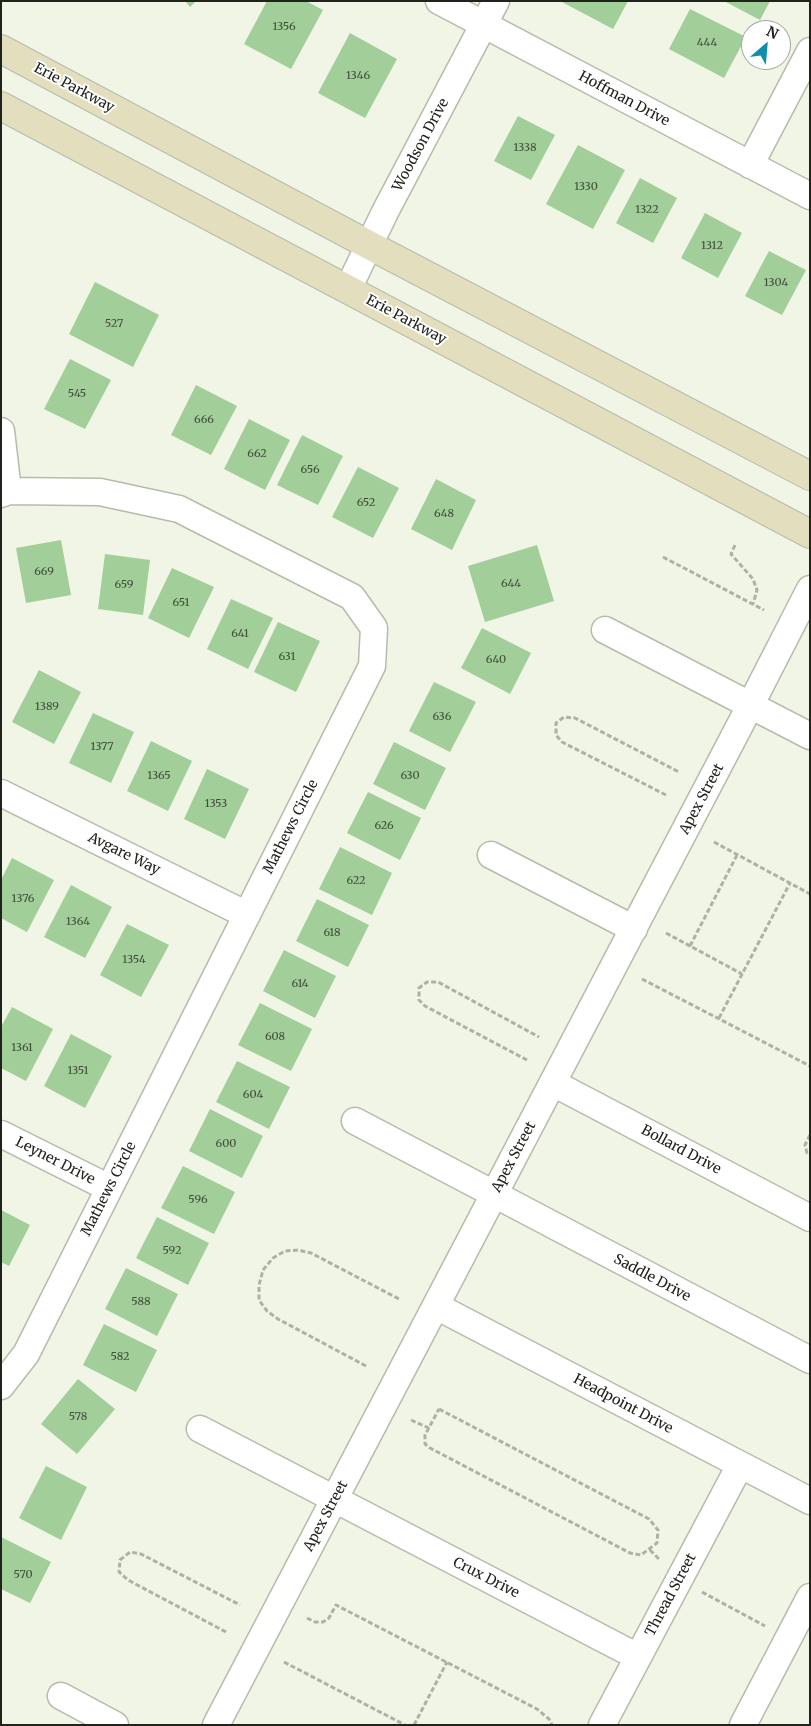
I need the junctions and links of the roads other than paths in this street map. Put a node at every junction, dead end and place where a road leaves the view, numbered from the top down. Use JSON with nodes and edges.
{"nodes":[{"id":1,"x":439,"y":1,"type":"edge"},
{"id":2,"x":496,"y":1,"type":"edge"},
{"id":3,"x":484,"y":24,"type":"junction"},
{"id":4,"x":1,"y":49,"type":"edge"},
{"id":5,"x":810,"y":51,"type":"edge"},
{"id":6,"x":1,"y":106,"type":"edge"},
{"id":7,"x":750,"y":165,"type":"junction"},
{"id":8,"x":810,"y":196,"type":"edge"},
{"id":9,"x":369,"y":245,"type":"junction"},
{"id":10,"x":348,"y":289,"type":"junction"},
{"id":11,"x":1,"y":431,"type":"edge"},
{"id":12,"x":810,"y":476,"type":"edge"},
{"id":13,"x":5,"y":493,"type":"edge"},
{"id":14,"x":810,"y":534,"type":"edge"},
{"id":15,"x":810,"y":589,"type":"edge"},
{"id":16,"x":605,"y":630,"type":"dead end"},
{"id":17,"x":750,"y":706,"type":"junction"},
{"id":18,"x":810,"y":736,"type":"edge"},
{"id":19,"x":1,"y":793,"type":"edge"},
{"id":20,"x":491,"y":855,"type":"dead end"},
{"id":21,"x":247,"y":915,"type":"junction"},
{"id":22,"x":634,"y":929,"type":"junction"},
{"id":23,"x":553,"y":1083,"type":"junction"},
{"id":24,"x":355,"y":1121,"type":"dead end"},
{"id":25,"x":1,"y":1134,"type":"edge"},
{"id":26,"x":109,"y":1188,"type":"junction"},
{"id":27,"x":495,"y":1195,"type":"junction"},
{"id":28,"x":810,"y":1218,"type":"edge"},
{"id":29,"x":436,"y":1306,"type":"junction"},
{"id":30,"x":810,"y":1360,"type":"edge"},
{"id":31,"x":1,"y":1386,"type":"edge"},
{"id":32,"x":200,"y":1429,"type":"dead end"},
{"id":33,"x":740,"y":1465,"type":"junction"},
{"id":34,"x":334,"y":1499,"type":"junction"},
{"id":35,"x":810,"y":1501,"type":"edge"},
{"id":36,"x":810,"y":1597,"type":"edge"},
{"id":37,"x":638,"y":1657,"type":"junction"},
{"id":38,"x":61,"y":1696,"type":"dead end"},
{"id":39,"x":115,"y":1725,"type":"edge"},
{"id":40,"x":216,"y":1725,"type":"edge"},
{"id":41,"x":602,"y":1725,"type":"edge"},
{"id":42,"x":743,"y":1725,"type":"edge"}],
"edges":[{"from":1,"to":3,"type":"street","name":"Hoffman Drive"},
{"from":2,"to":3,"type":"street","name":"Woodson Drive"},
{"from":3,"to":7,"type":"street","name":"Hoffman Drive"},
{"from":3,"to":9,"type":"street","name":"Woodson Drive"},
{"from":4,"to":9,"type":"main road","name":"Erie Parkway"},
{"from":5,"to":7,"type":"street"},
{"from":6,"to":10,"type":"main road","name":"Erie Parkway"},
{"from":7,"to":8,"type":"street","name":"Hoffman Drive"},
{"from":9,"to":10,"type":"street","name":"Woodson Drive"},
{"from":9,"to":12,"type":"main road","name":"Erie Parkway"},
{"from":10,"to":14,"type":"main road","name":"Erie Parkway"},
{"from":11,"to":13,"type":"street"},
{"from":13,"to":21,"type":"street","name":"Mathews Circle"},
{"from":15,"to":17,"type":"street","name":"Apex Street"},
{"from":16,"to":17,"type":"street"},
{"from":17,"to":18,"type":"street"},
{"from":17,"to":22,"type":"street","name":"Apex Street"},
{"from":19,"to":21,"type":"street","name":"Avgare Way"},
{"from":20,"to":22,"type":"street"},
{"from":21,"to":26,"type":"street","name":"Mathews Circle"},
{"from":22,"to":23,"type":"street","name":"Apex Street"},
{"from":23,"to":27,"type":"street","name":"Apex Street"},
{"from":23,"to":28,"type":"street","name":"Bollard Drive"},
{"from":24,"to":27,"type":"street","name":"Saddle Drive"},
{"from":25,"to":26,"type":"street","name":"Leyner Drive"},
{"from":26,"to":31,"type":"street","name":"Mathews Circle"},
{"from":27,"to":29,"type":"street","name":"Apex Street"},
{"from":27,"to":30,"type":"street","name":"Saddle Drive"},
{"from":29,"to":33,"type":"street","name":"Headpoint Drive"},
{"from":29,"to":34,"type":"street","name":"Apex Street"},
{"from":32,"to":34,"type":"street","name":"Crux Drive"},
{"from":33,"to":35,"type":"street","name":"Headpoint Drive"},
{"from":33,"to":37,"type":"street","name":"Thread Street"},
{"from":34,"to":37,"type":"street","name":"Crux Drive"},
{"from":34,"to":40,"type":"street","name":"Apex Street"},
{"from":36,"to":42,"type":"street"},
{"from":37,"to":41,"type":"street","name":"Thread Street"},
{"from":38,"to":39,"type":"street"}]}
